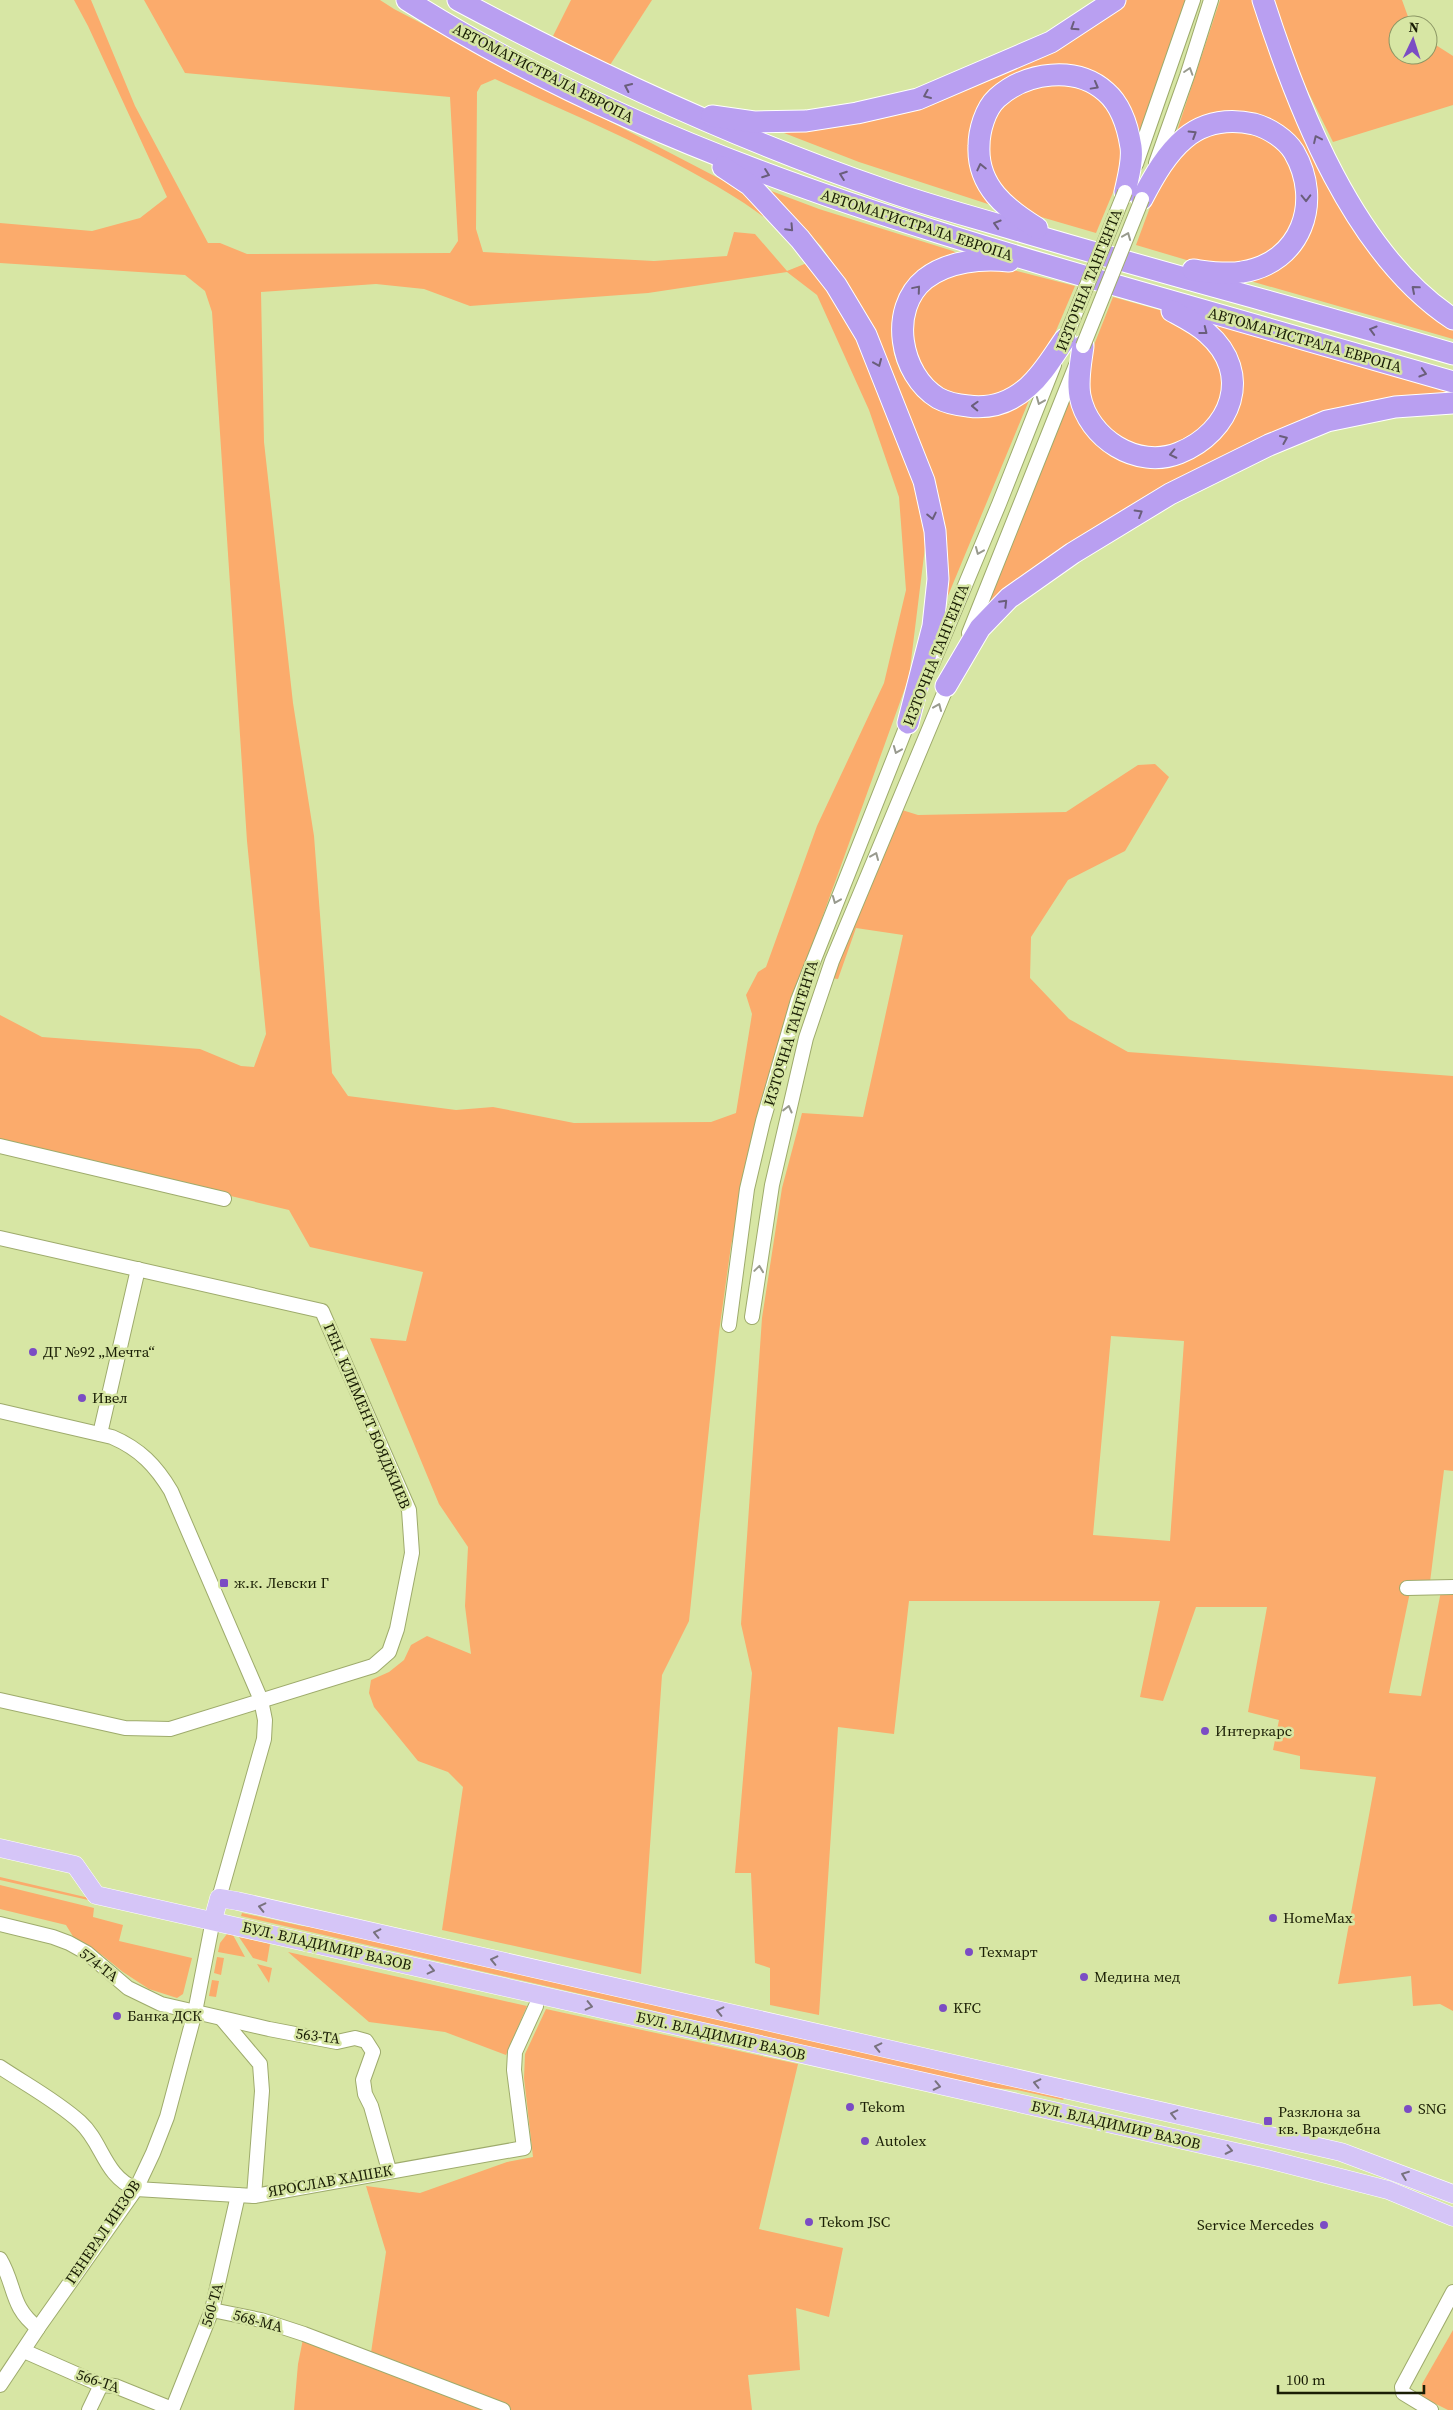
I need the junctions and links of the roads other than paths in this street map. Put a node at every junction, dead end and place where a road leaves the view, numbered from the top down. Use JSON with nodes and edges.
{"nodes":[{"id":1,"x":407,"y":0,"type":"edge"},
{"id":2,"x":458,"y":0,"type":"edge"},
{"id":3,"x":1115,"y":0,"type":"edge"},
{"id":4,"x":1193,"y":0,"type":"edge"},
{"id":5,"x":1211,"y":0,"type":"edge"},
{"id":6,"x":1263,"y":0,"type":"edge"},
{"id":7,"x":662,"y":103,"type":"junction"},
{"id":8,"x":652,"y":128,"type":"junction"},
{"id":9,"x":1133,"y":195,"type":"junction"},
{"id":10,"x":1066,"y":244,"type":"junction"},
{"id":11,"x":1041,"y":265,"type":"junction"},
{"id":12,"x":1142,"y":266,"type":"junction"},
{"id":13,"x":1132,"y":290,"type":"junction"},
{"id":14,"x":1453,"y":319,"type":"edge"},
{"id":15,"x":1074,"y":343,"type":"junction"},
{"id":16,"x":1453,"y":354,"type":"edge"},
{"id":17,"x":1453,"y":382,"type":"edge"},
{"id":18,"x":1453,"y":403,"type":"edge"},
{"id":19,"x":946,"y":686,"type":"junction"},
{"id":20,"x":908,"y":723,"type":"junction"},
{"id":21,"x":0,"y":1146,"type":"edge"},
{"id":22,"x":224,"y":1199,"type":"dead end"},
{"id":23,"x":0,"y":1238,"type":"edge"},
{"id":24,"x":138,"y":1270,"type":"junction"},
{"id":25,"x":752,"y":1317,"type":"dead end"},
{"id":26,"x":729,"y":1325,"type":"dead end"},
{"id":27,"x":0,"y":1411,"type":"edge"},
{"id":28,"x":100,"y":1434,"type":"junction"},
{"id":29,"x":1453,"y":1587,"type":"edge"},
{"id":30,"x":1407,"y":1588,"type":"dead end"},
{"id":31,"x":0,"y":1700,"type":"edge"},
{"id":32,"x":261,"y":1700,"type":"junction"},
{"id":33,"x":0,"y":1848,"type":"edge"},
{"id":34,"x":219,"y":1898,"type":"junction"},
{"id":35,"x":213,"y":1920,"type":"junction"},
{"id":36,"x":0,"y":1924,"type":"edge"},
{"id":37,"x":536,"y":2006,"type":"dead end"},
{"id":38,"x":195,"y":2012,"type":"junction"},
{"id":39,"x":222,"y":2019,"type":"junction"},
{"id":40,"x":0,"y":2067,"type":"edge"},
{"id":41,"x":389,"y":2170,"type":"junction"},
{"id":42,"x":136,"y":2189,"type":"junction"},
{"id":43,"x":1453,"y":2194,"type":"edge"},
{"id":44,"x":238,"y":2196,"type":"junction"},
{"id":45,"x":254,"y":2196,"type":"junction"},
{"id":46,"x":1453,"y":2217,"type":"edge"},
{"id":47,"x":0,"y":2260,"type":"edge"},
{"id":48,"x":1453,"y":2292,"type":"edge"},
{"id":49,"x":212,"y":2310,"type":"junction"},
{"id":50,"x":38,"y":2328,"type":"junction"},
{"id":51,"x":24,"y":2351,"type":"junction"},
{"id":52,"x":0,"y":2385,"type":"edge"},
{"id":53,"x":101,"y":2385,"type":"junction"},
{"id":54,"x":172,"y":2409,"type":"edge"},
{"id":55,"x":89,"y":2410,"type":"edge"},
{"id":56,"x":503,"y":2410,"type":"edge"},
{"id":57,"x":1431,"y":2410,"type":"edge"}],
"edges":[{"from":1,"to":8,"type":"highway","name":"АВТОМАГИСТРАЛА ЕВРОПА"},
{"from":7,"to":2,"type":"highway","name":"АВТОМАГИСТРАЛА ЕВРОПА","one_way":true},
{"from":3,"to":7,"type":"highway","one_way":true},
{"from":4,"to":9,"type":"street","name":"ИЗТОЧНА ТАНГЕНТА"},
{"from":9,"to":5,"type":"street","name":"ИЗТОЧНА ТАНГЕНТА","one_way":true},
{"from":14,"to":6,"type":"highway","one_way":true},
{"from":10,"to":7,"type":"highway","name":"АВТОМАГИСТРАЛА ЕВРОПА","one_way":true},
{"from":8,"to":11,"type":"highway","name":"АВТОМАГИСТРАЛА ЕВРОПА","one_way":true},
{"from":8,"to":20,"type":"highway","one_way":true},
{"from":10,"to":9,"type":"highway","one_way":true},
{"from":9,"to":12,"type":"highway","one_way":true},
{"from":15,"to":9,"type":"street","name":"ИЗТОЧНА ТАНГЕНТА","one_way":true,"bridge":true},
{"from":9,"to":15,"type":"street","name":"ИЗТОЧНА ТАНГЕНТА","bridge":true},
{"from":10,"to":12,"type":"highway","name":"АВТОМАГИСТРАЛА ЕВРОПА"},
{"from":11,"to":13,"type":"highway","name":"АВТОМАГИСТРАЛА ЕВРОПА"},
{"from":15,"to":11,"type":"highway","one_way":true},
{"from":16,"to":12,"type":"highway","name":"АВТОМАГИСТРАЛА ЕВРОПА","one_way":true},
{"from":13,"to":15,"type":"highway","one_way":true},
{"from":13,"to":17,"type":"highway","name":"АВТОМАГИСТРАЛА ЕВРОПА","one_way":true},
{"from":15,"to":19,"type":"street","name":"ИЗТОЧНА ТАНГЕНТА"},
{"from":15,"to":20,"type":"street","name":"ИЗТОЧНА ТАНГЕНТА","one_way":true},
{"from":19,"to":18,"type":"highway","one_way":true},
{"from":25,"to":19,"type":"street","name":"ИЗТОЧНА ТАНГЕНТА","one_way":true},
{"from":20,"to":26,"type":"street","name":"ИЗТОЧНА ТАНГЕНТА","one_way":true},
{"from":21,"to":22,"type":"street"},
{"from":23,"to":24,"type":"street","name":"ГЕН. КЛИМЕНТ БОЯДЖИЕВ"},
{"from":24,"to":28,"type":"street"},
{"from":24,"to":32,"type":"street","name":"ГЕН. КЛИМЕНТ БОЯДЖИЕВ"},
{"from":27,"to":28,"type":"street"},
{"from":28,"to":32,"type":"street"},
{"from":29,"to":30,"type":"street"},
{"from":31,"to":32,"type":"street","name":"ГЕН. КЛИМЕНТ БОЯДЖИЕВ"},
{"from":32,"to":34,"type":"street"},
{"from":33,"to":35,"type":"main road","name":"БУЛ. ВЛАДИМИР ВАЗОВ"},
{"from":34,"to":35,"type":"main road"},
{"from":43,"to":34,"type":"main road","name":"БУЛ. ВЛАДИМИР ВАЗОВ","one_way":true},
{"from":35,"to":38,"type":"street","name":"ГЕНЕРАЛ ИНЗОВ"},
{"from":35,"to":46,"type":"main road","name":"БУЛ. ВЛАДИМИР ВАЗОВ","one_way":true},
{"from":36,"to":38,"type":"street","name":"574-ТА"},
{"from":37,"to":41,"type":"street","name":"ЯРОСЛАВ ХАШЕК"},
{"from":38,"to":39,"type":"street","name":"563-ТА"},
{"from":38,"to":42,"type":"street","name":"ГЕНЕРАЛ ИНЗОВ"},
{"from":39,"to":41,"type":"street","name":"563-ТА"},
{"from":39,"to":45,"type":"street"},
{"from":40,"to":42,"type":"street"},
{"from":41,"to":45,"type":"street","name":"ЯРОСЛАВ ХАШЕК"},
{"from":42,"to":44,"type":"street","name":"ЯРОСЛАВ ХАШЕК"},
{"from":42,"to":50,"type":"street","name":"ГЕНЕРАЛ ИНЗОВ"},
{"from":44,"to":45,"type":"street","name":"ЯРОСЛАВ ХАШЕК"},
{"from":44,"to":49,"type":"street","name":"560-ТА"},
{"from":47,"to":50,"type":"street"},
{"from":48,"to":57,"type":"street"},
{"from":49,"to":54,"type":"street","name":"560-ТА"},
{"from":49,"to":56,"type":"street","name":"568-МА"},
{"from":50,"to":51,"type":"street","name":"ГЕНЕРАЛ ИНЗОВ"},
{"from":51,"to":52,"type":"street","name":"ГЕНЕРАЛ ИНЗОВ"},
{"from":51,"to":53,"type":"street","name":"566-ТА"},
{"from":53,"to":54,"type":"street","name":"566-ТА"},
{"from":53,"to":55,"type":"street"}]}
